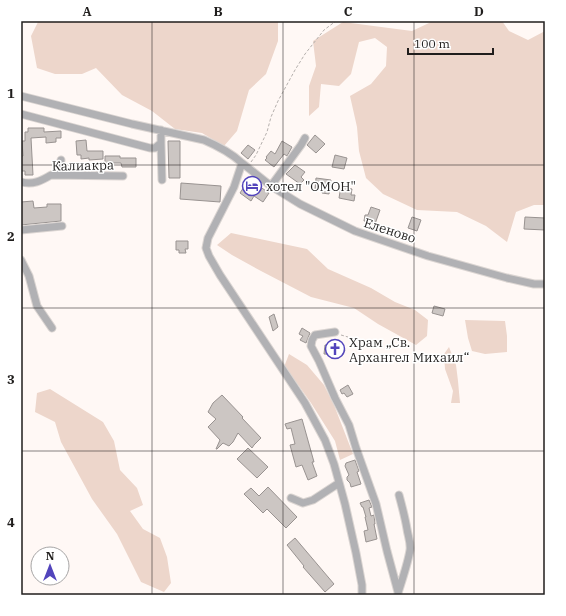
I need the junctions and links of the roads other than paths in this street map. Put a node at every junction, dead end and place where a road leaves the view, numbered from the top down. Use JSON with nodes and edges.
{"nodes":[{"id":1,"x":21,"y":96,"type":"edge"},
{"id":2,"x":21,"y":114,"type":"edge"},
{"id":3,"x":161,"y":130,"type":"junction"},
{"id":4,"x":305,"y":138,"type":"dead end"},
{"id":5,"x":161,"y":142,"type":"junction"},
{"id":6,"x":61,"y":160,"type":"dead end"},
{"id":7,"x":245,"y":166,"type":"junction"},
{"id":8,"x":59,"y":175,"type":"junction"},
{"id":9,"x":123,"y":176,"type":"dead end"},
{"id":10,"x":162,"y":180,"type":"dead end"},
{"id":11,"x":21,"y":182,"type":"edge"},
{"id":12,"x":271,"y":186,"type":"junction"},
{"id":13,"x":62,"y":226,"type":"dead end"},
{"id":14,"x":21,"y":230,"type":"edge"},
{"id":15,"x":21,"y":260,"type":"edge"},
{"id":16,"x":545,"y":284,"type":"edge"},
{"id":17,"x":52,"y":328,"type":"dead end"},
{"id":18,"x":335,"y":332,"type":"road end"},
{"id":19,"x":339,"y":483,"type":"junction"},
{"id":20,"x":399,"y":495,"type":"dead end"},
{"id":21,"x":291,"y":498,"type":"dead end"},
{"id":22,"x":398,"y":593,"type":"edge"},
{"id":23,"x":362,"y":595,"type":"edge"}],
"edges":[{"from":1,"to":3,"type":"street","name":"Еленово"},
{"from":2,"to":5,"type":"street"},
{"from":3,"to":5,"type":"street"},
{"from":3,"to":7,"type":"street","name":"Еленово"},
{"from":4,"to":12,"type":"street"},
{"from":5,"to":10,"type":"street"},
{"from":6,"to":8,"type":"street"},
{"from":7,"to":12,"type":"street","name":"Еленово"},
{"from":7,"to":19,"type":"street"},
{"from":8,"to":9,"type":"street","name":"Калиакра"},
{"from":8,"to":11,"type":"street","name":"Калиакра"},
{"from":12,"to":16,"type":"street","name":"Еленово"},
{"from":13,"to":14,"type":"street"},
{"from":15,"to":17,"type":"street"},
{"from":18,"to":22,"type":"street"},
{"from":19,"to":21,"type":"street"},
{"from":19,"to":23,"type":"street"},
{"from":20,"to":22,"type":"street"}]}
